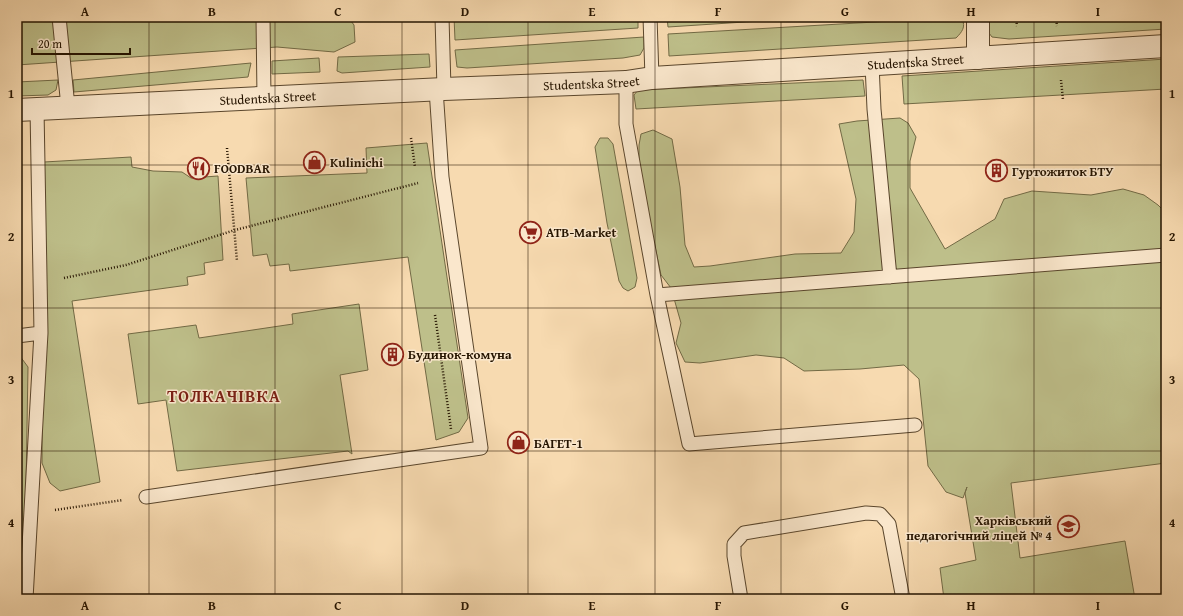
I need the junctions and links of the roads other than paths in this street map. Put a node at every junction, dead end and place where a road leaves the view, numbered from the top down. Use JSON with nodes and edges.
{"nodes":[{"id":1,"x":59,"y":17,"type":"edge"},
{"id":2,"x":263,"y":17,"type":"edge"},
{"id":3,"x":442,"y":17,"type":"edge"},
{"id":4,"x":650,"y":17,"type":"edge"},
{"id":5,"x":978,"y":17,"type":"edge"},
{"id":6,"x":1166,"y":46,"type":"edge"},
{"id":7,"x":978,"y":58,"type":"junction"},
{"id":8,"x":872,"y":64,"type":"junction"},
{"id":9,"x":652,"y":78,"type":"junction"},
{"id":10,"x":626,"y":82,"type":"junction"},
{"id":11,"x":440,"y":89,"type":"junction"},
{"id":12,"x":264,"y":98,"type":"junction"},
{"id":13,"x":68,"y":107,"type":"junction"},
{"id":14,"x":27,"y":109,"type":"edge"},
{"id":15,"x":1166,"y":255,"type":"edge"},
{"id":16,"x":890,"y":277,"type":"junction"},
{"id":17,"x":657,"y":295,"type":"junction"},
{"id":18,"x":41,"y":333,"type":"junction"},
{"id":19,"x":17,"y":336,"type":"edge"},
{"id":20,"x":915,"y":425,"type":"dead end"},
{"id":21,"x":146,"y":496,"type":"road end"},
{"id":22,"x":26,"y":599,"type":"edge"},
{"id":23,"x":741,"y":599,"type":"edge"},
{"id":24,"x":903,"y":599,"type":"edge"}],
"edges":[{"from":1,"to":13,"type":"lane"},
{"from":2,"to":12,"type":"lane"},
{"from":3,"to":11,"type":"lane"},
{"from":4,"to":9,"type":"lane"},
{"from":5,"to":7,"type":"street"},
{"from":6,"to":7,"type":"street","name":"Studentska Street"},
{"from":7,"to":8,"type":"street","name":"Studentska Street"},
{"from":8,"to":9,"type":"street","name":"Studentska Street"},
{"from":8,"to":16,"type":"lane"},
{"from":9,"to":10,"type":"street","name":"Studentska Street"},
{"from":10,"to":11,"type":"street","name":"Studentska Street"},
{"from":10,"to":17,"type":"lane"},
{"from":11,"to":12,"type":"street","name":"Studentska Street"},
{"from":11,"to":21,"type":"lane"},
{"from":12,"to":13,"type":"street","name":"Studentska Street"},
{"from":13,"to":14,"type":"street","name":"Studentska Street"},
{"from":14,"to":18,"type":"lane"},
{"from":15,"to":16,"type":"lane"},
{"from":16,"to":17,"type":"lane"},
{"from":17,"to":20,"type":"lane"},
{"from":18,"to":19,"type":"lane"},
{"from":18,"to":22,"type":"lane"},
{"from":23,"to":24,"type":"lane"}]}
